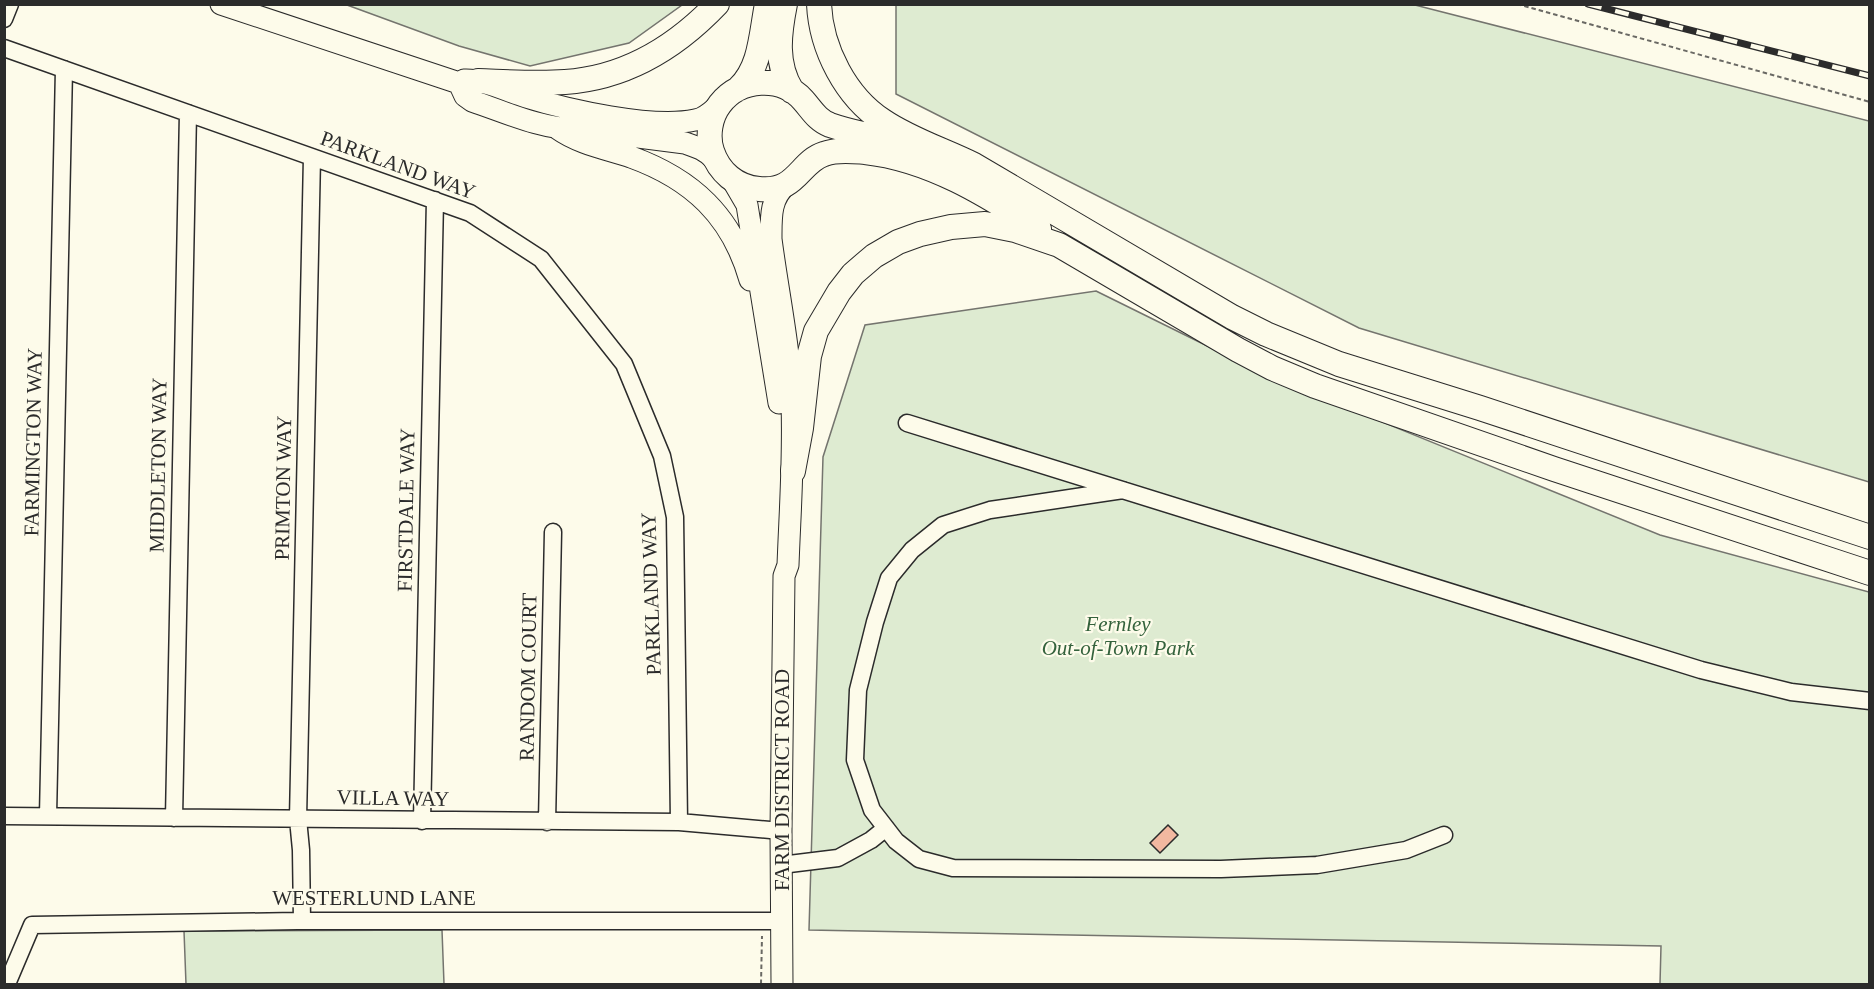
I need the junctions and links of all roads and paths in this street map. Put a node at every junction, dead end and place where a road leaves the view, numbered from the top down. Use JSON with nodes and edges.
{"nodes":[{"id":1,"x":10,"y":4,"type":"edge"},
{"id":2,"x":221,"y":4,"type":"edge"},
{"id":3,"x":717,"y":4,"type":"edge"},
{"id":4,"x":767,"y":4,"type":"edge"},
{"id":5,"x":785,"y":4,"type":"edge"},
{"id":6,"x":819,"y":4,"type":"edge"},
{"id":7,"x":1517,"y":4,"type":"edge"},
{"id":8,"x":4,"y":20,"type":"edge"},
{"id":9,"x":4,"y":48,"type":"edge"},
{"id":10,"x":64,"y":69,"type":"junction"},
{"id":11,"x":469,"y":82,"type":"junction"},
{"id":12,"x":739,"y":88,"type":"junction"},
{"id":13,"x":792,"y":91,"type":"junction"},
{"id":14,"x":1869,"y":102,"type":"edge"},
{"id":15,"x":718,"y":106,"type":"junction"},
{"id":16,"x":811,"y":112,"type":"junction"},
{"id":17,"x":188,"y":113,"type":"junction"},
{"id":18,"x":558,"y":129,"type":"junction"},
{"id":19,"x":926,"y":144,"type":"junction"},
{"id":20,"x":312,"y":157,"type":"junction"},
{"id":21,"x":715,"y":160,"type":"junction"},
{"id":22,"x":808,"y":165,"type":"junction"},
{"id":23,"x":733,"y":181,"type":"junction"},
{"id":24,"x":787,"y":184,"type":"junction"},
{"id":25,"x":435,"y":200,"type":"junction"},
{"id":26,"x":1059,"y":245,"type":"junction"},
{"id":27,"x":772,"y":358,"type":"junction"},
{"id":28,"x":1382,"y":410,"type":"junction"},
{"id":29,"x":907,"y":423,"type":"dead end"},
{"id":30,"x":1532,"y":426,"type":"junction"},
{"id":31,"x":793,"y":471,"type":"junction"},
{"id":32,"x":1123,"y":490,"type":"junction"},
{"id":33,"x":553,"y":532,"type":"dead end"},
{"id":34,"x":1869,"y":537,"type":"edge"},
{"id":35,"x":1869,"y":573,"type":"edge"},
{"id":36,"x":784,"y":576,"type":"junction"},
{"id":37,"x":1869,"y":701,"type":"edge"},
{"id":38,"x":4,"y":816,"type":"edge"},
{"id":39,"x":48,"y":816,"type":"junction"},
{"id":40,"x":174,"y":818,"type":"junction"},
{"id":41,"x":298,"y":819,"type":"junction"},
{"id":42,"x":422,"y":821,"type":"junction"},
{"id":43,"x":547,"y":822,"type":"junction"},
{"id":44,"x":679,"y":822,"type":"junction"},
{"id":45,"x":886,"y":828,"type":"junction"},
{"id":46,"x":781,"y":831,"type":"junction"},
{"id":47,"x":1444,"y":835,"type":"dead end"},
{"id":48,"x":781,"y":865,"type":"junction"},
{"id":49,"x":302,"y":921,"type":"junction"},
{"id":50,"x":782,"y":921,"type":"junction"},
{"id":51,"x":7,"y":984,"type":"edge"},
{"id":52,"x":782,"y":984,"type":"edge"}],
"edges":[{"from":1,"to":8,"type":"street"},
{"from":2,"to":11,"type":"main road"},
{"from":3,"to":11,"type":"highway"},
{"from":4,"to":12,"type":"highway"},
{"from":5,"to":13,"type":"highway"},
{"from":6,"to":19,"type":"highway"},
{"from":7,"to":14,"type":"path"},
{"from":9,"to":10,"type":"street","name":"PARKLAND WAY"},
{"from":10,"to":17,"type":"street","name":"PARKLAND WAY"},
{"from":10,"to":39,"type":"street","name":"FARMINGTON WAY"},
{"from":11,"to":15,"type":"main road"},
{"from":11,"to":18,"type":"main road"},
{"from":12,"to":13,"type":"highway"},
{"from":12,"to":15,"type":"highway"},
{"from":13,"to":16,"type":"highway"},
{"from":15,"to":21,"type":"highway"},
{"from":16,"to":19,"type":"highway"},
{"from":16,"to":22,"type":"highway"},
{"from":17,"to":20,"type":"street","name":"PARKLAND WAY"},
{"from":17,"to":40,"type":"street","name":"MIDDLETON WAY"},
{"from":18,"to":21,"type":"main road"},
{"from":18,"to":27,"type":"main road"},
{"from":19,"to":30,"type":"highway"},
{"from":20,"to":25,"type":"street","name":"PARKLAND WAY"},
{"from":20,"to":41,"type":"street","name":"PRIMTON WAY"},
{"from":21,"to":23,"type":"highway"},
{"from":22,"to":24,"type":"highway"},
{"from":22,"to":26,"type":"highway"},
{"from":23,"to":24,"type":"highway"},
{"from":23,"to":27,"type":"main road","name":"FARM DISTRICT ROAD"},
{"from":24,"to":31,"type":"main road","name":"FARM DISTRICT ROAD"},
{"from":25,"to":42,"type":"street","name":"FIRSTDALE WAY"},
{"from":25,"to":44,"type":"street","name":"PARKLAND WAY"},
{"from":26,"to":28,"type":"highway"},
{"from":26,"to":31,"type":"highway"},
{"from":27,"to":36,"type":"main road","name":"FARM DISTRICT ROAD"},
{"from":28,"to":30,"type":"highway"},
{"from":28,"to":35,"type":"highway"},
{"from":29,"to":32,"type":"street"},
{"from":30,"to":34,"type":"highway"},
{"from":31,"to":36,"type":"main road","name":"FARM DISTRICT ROAD"},
{"from":32,"to":37,"type":"street"},
{"from":32,"to":45,"type":"street"},
{"from":33,"to":43,"type":"street","name":"RANDOM COURT"},
{"from":36,"to":46,"type":"main road","name":"FARM DISTRICT ROAD"},
{"from":38,"to":39,"type":"street","name":"VILLA WAY"},
{"from":39,"to":40,"type":"street","name":"VILLA WAY"},
{"from":40,"to":41,"type":"street","name":"VILLA WAY"},
{"from":41,"to":42,"type":"street","name":"VILLA WAY"},
{"from":41,"to":49,"type":"street","name":"PRIMTON WAY"},
{"from":42,"to":43,"type":"street","name":"VILLA WAY"},
{"from":43,"to":44,"type":"street","name":"VILLA WAY"},
{"from":44,"to":46,"type":"street","name":"VILLA WAY"},
{"from":45,"to":47,"type":"street"},
{"from":45,"to":48,"type":"street"},
{"from":46,"to":48,"type":"main road","name":"FARM DISTRICT ROAD"},
{"from":48,"to":50,"type":"main road","name":"FARM DISTRICT ROAD"},
{"from":49,"to":50,"type":"street","name":"WESTERLUND LANE"},
{"from":49,"to":51,"type":"street","name":"WESTERLUND LANE"},
{"from":50,"to":52,"type":"main road","name":"FARM DISTRICT ROAD"}]}
